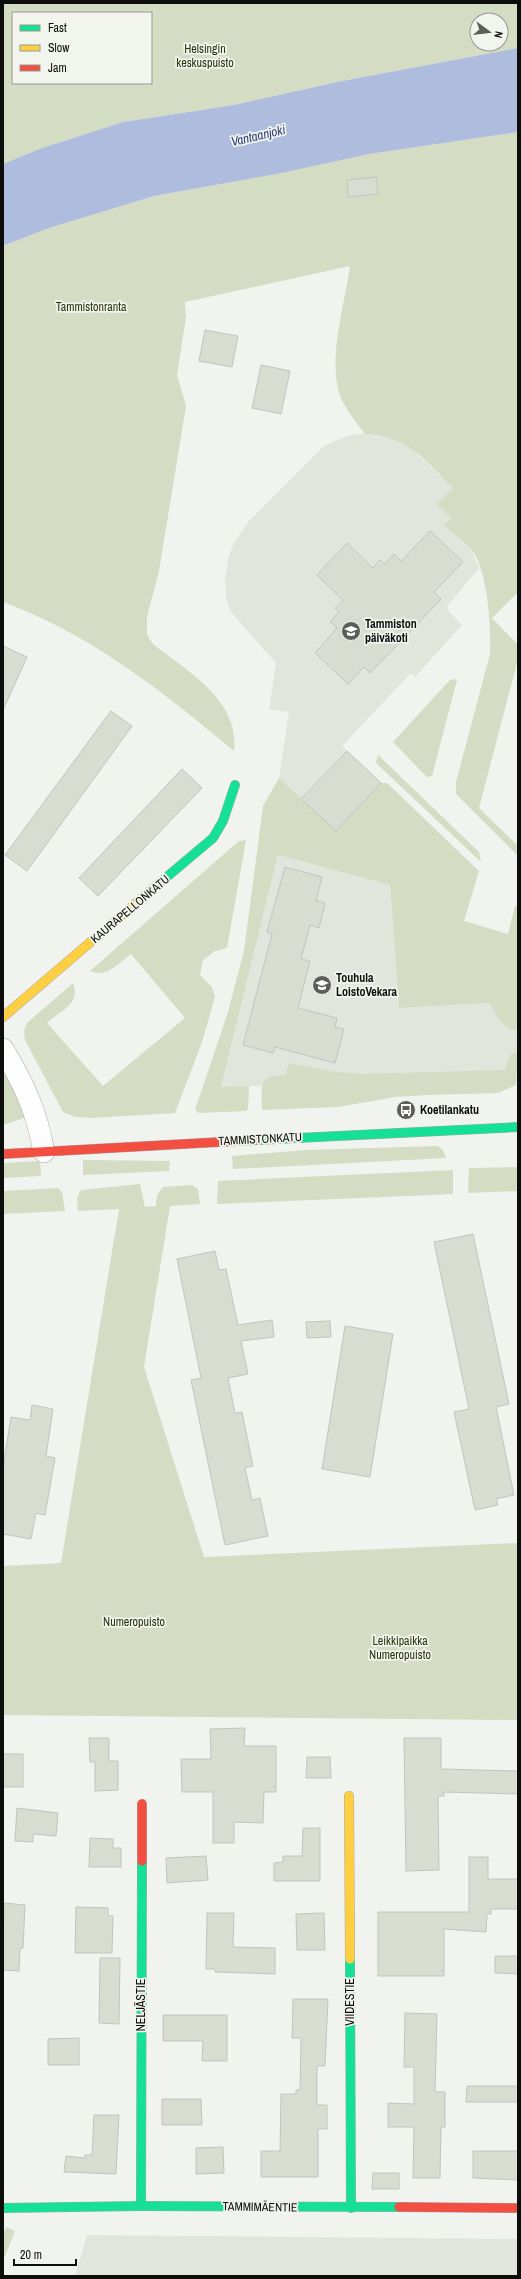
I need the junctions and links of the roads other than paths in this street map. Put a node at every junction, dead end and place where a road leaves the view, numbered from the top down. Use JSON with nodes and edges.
{"nodes":[{"id":1,"x":235,"y":786,"type":"dead end"},
{"id":2,"x":3,"y":1017,"type":"edge"},
{"id":3,"x":3,"y":1050,"type":"edge"},
{"id":4,"x":518,"y":1127,"type":"edge"},
{"id":5,"x":44,"y":1152,"type":"junction"},
{"id":6,"x":3,"y":1154,"type":"edge"},
{"id":7,"x":349,"y":1796,"type":"dead end"},
{"id":8,"x":142,"y":1804,"type":"dead end"},
{"id":9,"x":141,"y":2206,"type":"junction"},
{"id":10,"x":3,"y":2208,"type":"edge"},
{"id":11,"x":351,"y":2208,"type":"junction"},
{"id":12,"x":518,"y":2208,"type":"edge"}],
"edges":[{"from":1,"to":2,"type":"street","name":"KAURAPELLONKATU"},
{"from":3,"to":5,"type":"street"},
{"from":4,"to":5,"type":"street","name":"TAMMISTONKATU"},
{"from":5,"to":6,"type":"street","name":"TAMMISTONKATU"},
{"from":7,"to":11,"type":"street","name":"VIIDESTIE"},
{"from":8,"to":9,"type":"street","name":"NELJÄSTIE"},
{"from":9,"to":10,"type":"street","name":"TAMMIMÄENTIE"},
{"from":9,"to":11,"type":"street","name":"TAMMIMÄENTIE"},
{"from":11,"to":12,"type":"street","name":"TAMMIMÄENTIE"}]}
